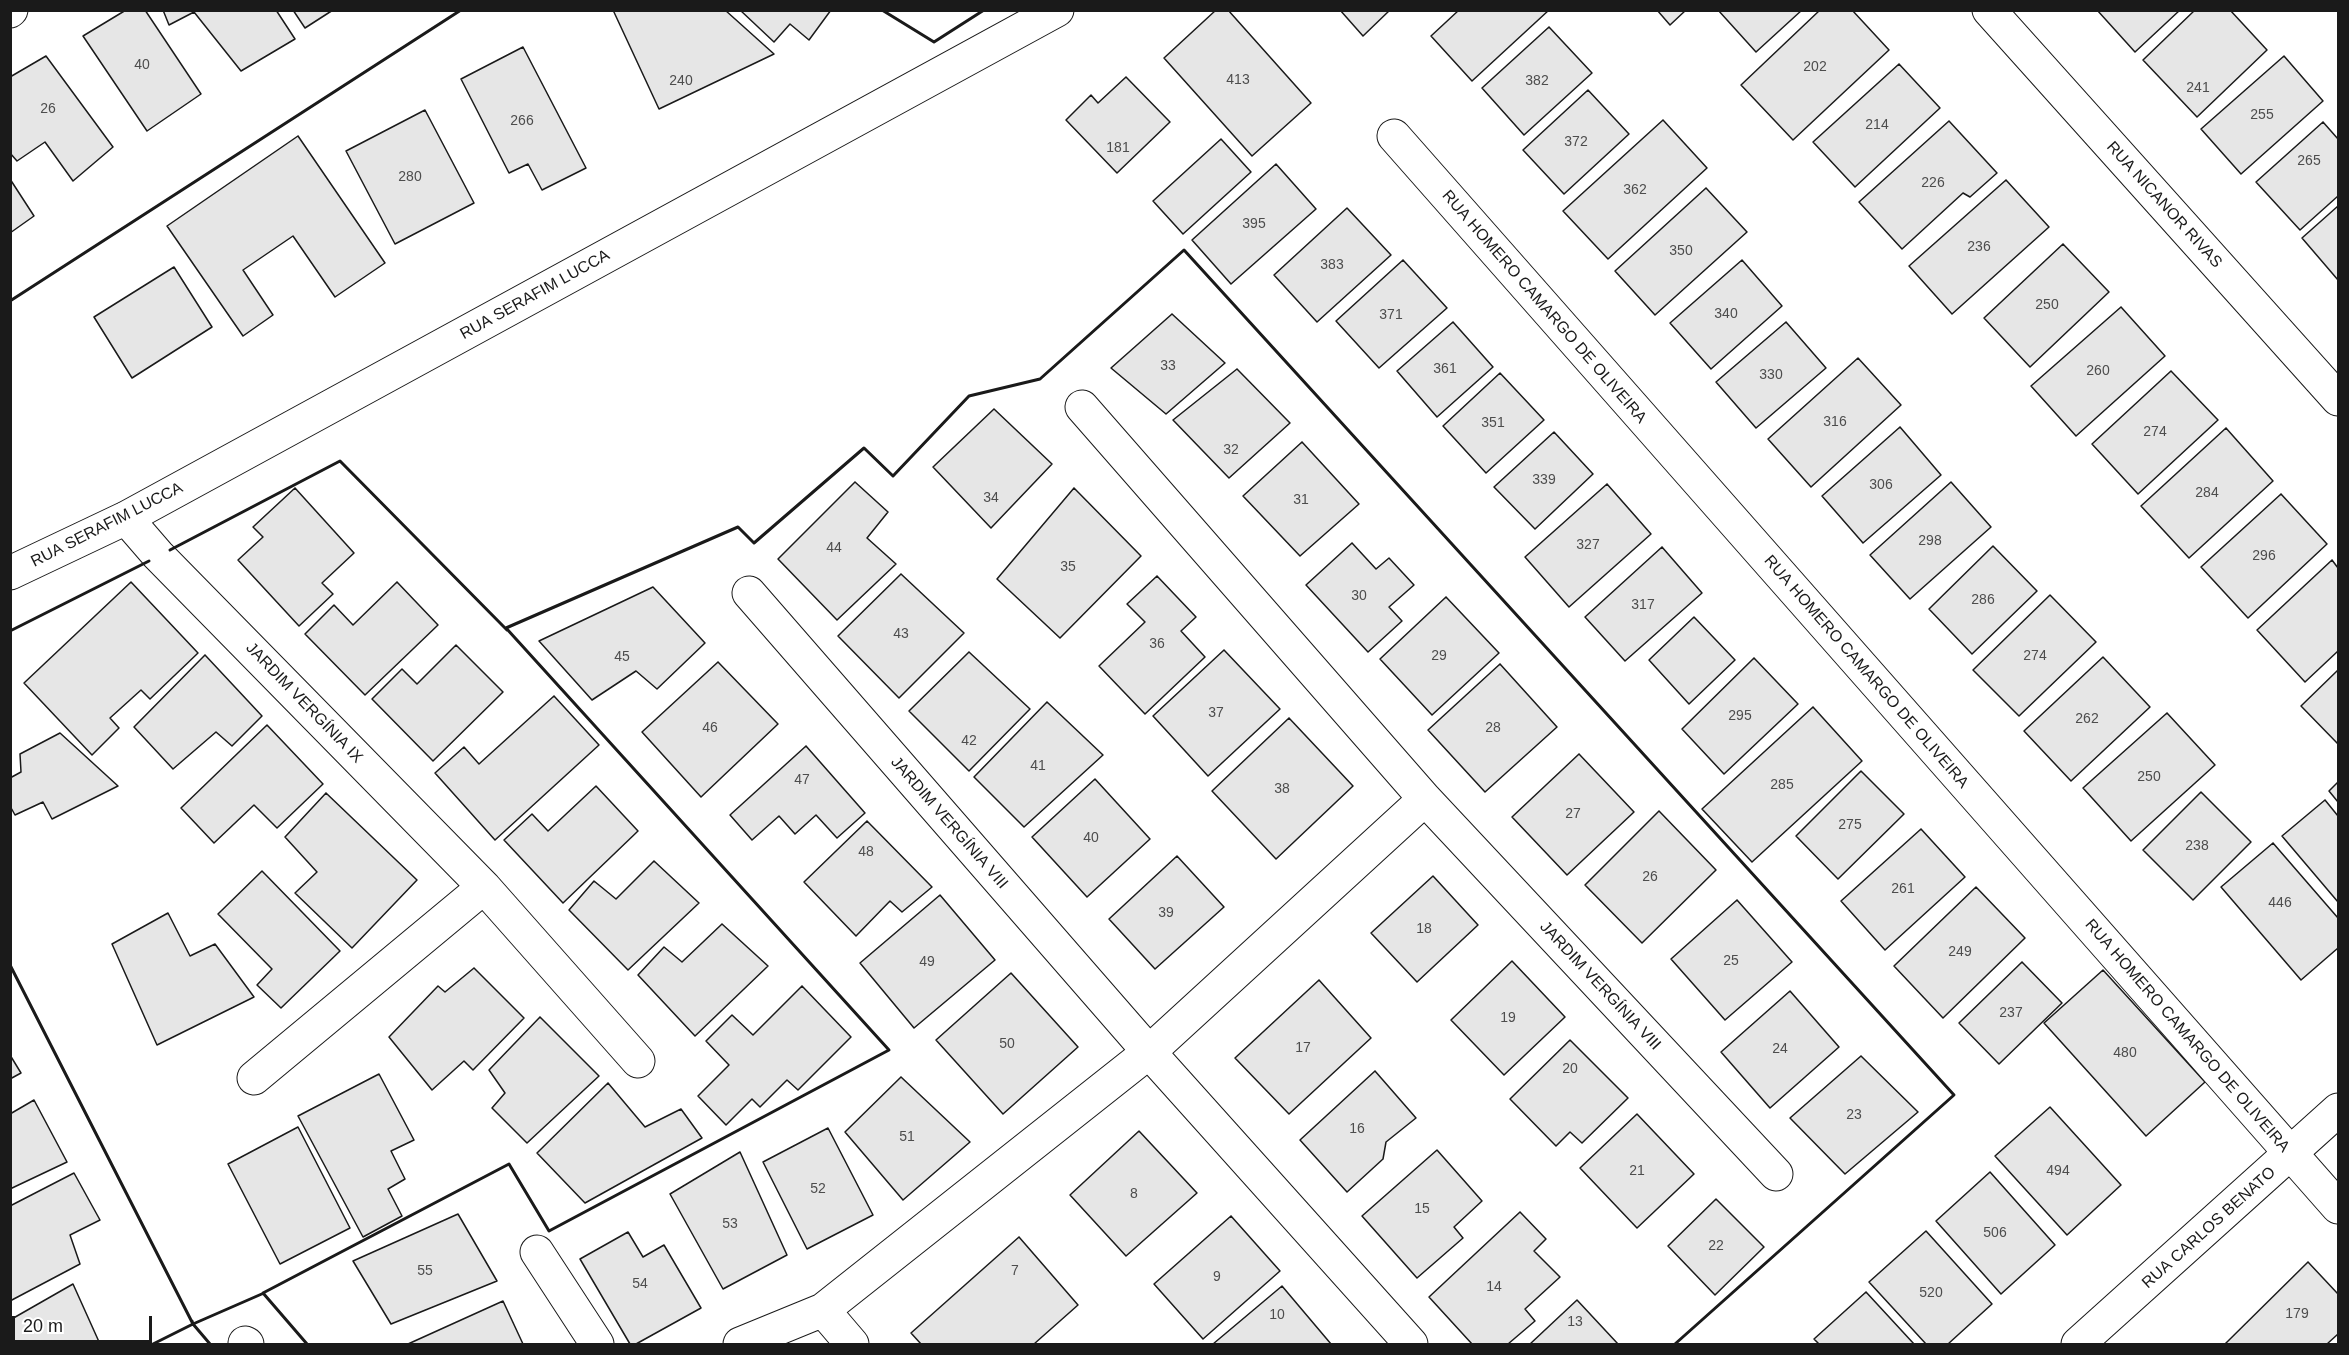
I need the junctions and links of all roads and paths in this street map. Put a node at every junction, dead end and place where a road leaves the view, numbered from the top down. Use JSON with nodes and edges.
{"nodes":[{"id":1,"x":1057,"y":10,"type":"edge"},
{"id":2,"x":1989,"y":10,"type":"edge"},
{"id":3,"x":1394,"y":136,"type":"dead end"},
{"id":4,"x":2338,"y":399,"type":"edge"},
{"id":5,"x":1082,"y":407,"type":"dead end"},
{"id":6,"x":126,"y":518,"type":"junction"},
{"id":7,"x":10,"y":573,"type":"edge"},
{"id":8,"x":749,"y":593,"type":"dead end"},
{"id":9,"x":1425,"y":799,"type":"junction"},
{"id":10,"x":484,"y":887,"type":"junction"},
{"id":11,"x":1149,"y":1052,"type":"junction"},
{"id":12,"x":638,"y":1061,"type":"dead end"},
{"id":13,"x":254,"y":1078,"type":"dead end"},
{"id":14,"x":2338,"y":1110,"type":"edge"},
{"id":15,"x":2291,"y":1154,"type":"junction"},
{"id":16,"x":1776,"y":1174,"type":"dead end"},
{"id":17,"x":2338,"y":1207,"type":"edge"},
{"id":18,"x":537,"y":1252,"type":"dead end"},
{"id":19,"x":823,"y":1310,"type":"junction"},
{"id":20,"x":597,"y":1344,"type":"edge"},
{"id":21,"x":740,"y":1344,"type":"edge"},
{"id":22,"x":852,"y":1344,"type":"edge"},
{"id":23,"x":1412,"y":1344,"type":"edge"},
{"id":24,"x":2078,"y":1344,"type":"edge"}],
"edges":[{"from":1,"to":6,"type":"street","name":"RUA SERAFIM LUCCA"},
{"from":2,"to":4,"type":"street","name":"RUA NICANOR RIVAS"},
{"from":3,"to":15,"type":"street","name":"RUA HOMERO CAMARGO DE OLIVEIRA"},
{"from":5,"to":9,"type":"street","name":"JARDIM VERGÍNIA VIII"},
{"from":6,"to":7,"type":"street","name":"RUA SERAFIM LUCCA"},
{"from":6,"to":10,"type":"street","name":"JARDIM VERGÍNIA IX"},
{"from":8,"to":11,"type":"street","name":"JARDIM VERGÍNIA VIII"},
{"from":9,"to":11,"type":"street"},
{"from":9,"to":16,"type":"street","name":"JARDIM VERGÍNIA VIII"},
{"from":10,"to":12,"type":"street","name":"JARDIM VERGÍNIA IX"},
{"from":10,"to":13,"type":"street"},
{"from":11,"to":19,"type":"street"},
{"from":11,"to":23,"type":"street","name":"JARDIM VERGÍNIA VIII"},
{"from":14,"to":15,"type":"street","name":"RUA CARLOS BENATO"},
{"from":15,"to":17,"type":"street","name":"RUA HOMERO CAMARGO DE OLIVEIRA"},
{"from":15,"to":24,"type":"street","name":"RUA CARLOS BENATO"},
{"from":18,"to":20,"type":"street"},
{"from":19,"to":21,"type":"street"},
{"from":19,"to":22,"type":"street"}]}
